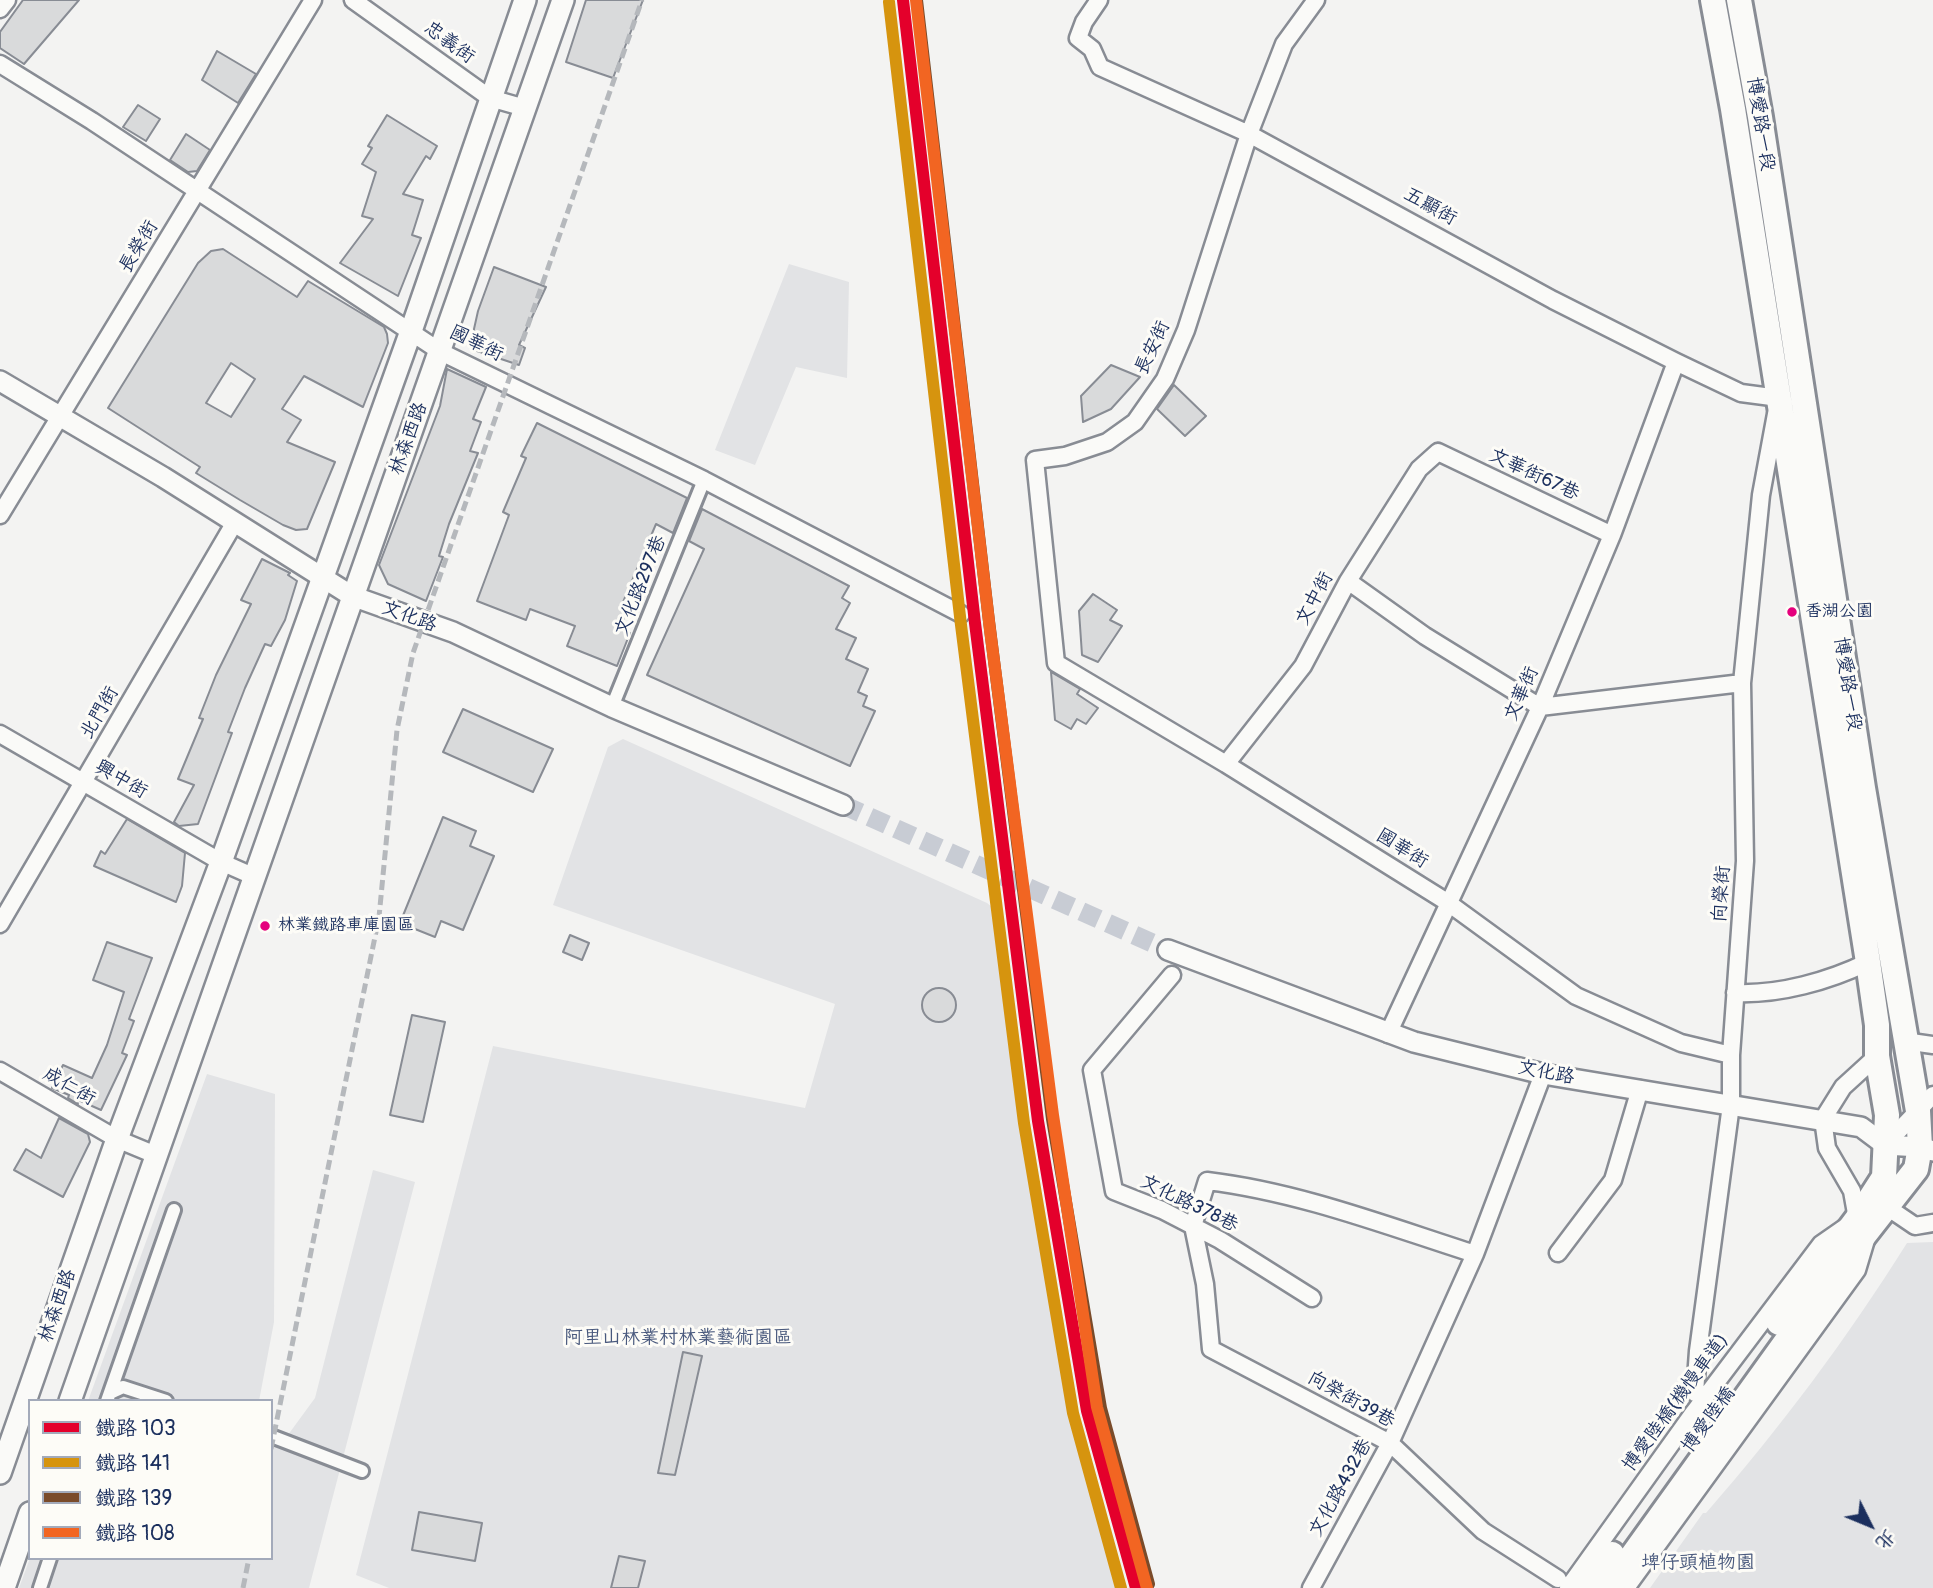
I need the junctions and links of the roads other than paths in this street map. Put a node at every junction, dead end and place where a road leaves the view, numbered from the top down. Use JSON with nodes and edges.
{"nodes":[{"id":1,"x":7,"y":0,"type":"edge"},
{"id":2,"x":313,"y":0,"type":"edge"},
{"id":3,"x":353,"y":0,"type":"edge"},
{"id":4,"x":525,"y":0,"type":"edge"},
{"id":5,"x":563,"y":0,"type":"edge"},
{"id":6,"x":1099,"y":0,"type":"edge"},
{"id":7,"x":1316,"y":0,"type":"edge"},
{"id":8,"x":1713,"y":0,"type":"edge"},
{"id":9,"x":1740,"y":0,"type":"edge"},
{"id":10,"x":0,"y":9,"type":"edge"},
{"id":11,"x":0,"y":64,"type":"edge"},
{"id":12,"x":490,"y":98,"type":"junction"},
{"id":13,"x":525,"y":108,"type":"junction"},
{"id":14,"x":1249,"y":134,"type":"junction"},
{"id":15,"x":197,"y":192,"type":"junction"},
{"id":16,"x":411,"y":331,"type":"junction"},
{"id":17,"x":441,"y":352,"type":"junction"},
{"id":18,"x":1676,"y":362,"type":"junction"},
{"id":19,"x":0,"y":381,"type":"edge"},
{"id":20,"x":1779,"y":398,"type":"junction"},
{"id":21,"x":62,"y":416,"type":"junction"},
{"id":22,"x":1808,"y":421,"type":"junction"},
{"id":23,"x":1438,"y":452,"type":"joint"},
{"id":24,"x":704,"y":480,"type":"junction"},
{"id":25,"x":0,"y":515,"type":"edge"},
{"id":26,"x":235,"y":522,"type":"junction"},
{"id":27,"x":1612,"y":535,"type":"junction"},
{"id":28,"x":320,"y":578,"type":"junction"},
{"id":29,"x":1348,"y":581,"type":"junction"},
{"id":30,"x":352,"y":596,"type":"junction"},
{"id":31,"x":961,"y":614,"type":"dead end"},
{"id":32,"x":1056,"y":663,"type":"joint"},
{"id":33,"x":1742,"y":684,"type":"junction"},
{"id":34,"x":612,"y":707,"type":"junction"},
{"id":35,"x":1540,"y":707,"type":"junction"},
{"id":36,"x":0,"y":734,"type":"edge"},
{"id":37,"x":1226,"y":764,"type":"junction"},
{"id":38,"x":83,"y":783,"type":"junction"},
{"id":39,"x":843,"y":805,"type":"tunnel mouth"},
{"id":40,"x":221,"y":862,"type":"junction"},
{"id":41,"x":255,"y":877,"type":"junction"},
{"id":42,"x":1447,"y":902,"type":"junction"},
{"id":43,"x":0,"y":924,"type":"edge"},
{"id":44,"x":1168,"y":950,"type":"tunnel mouth"},
{"id":45,"x":1868,"y":962,"type":"junction"},
{"id":46,"x":1172,"y":975,"type":"dead end"},
{"id":47,"x":1735,"y":993,"type":"junction"},
{"id":48,"x":1388,"y":1034,"type":"junction"},
{"id":49,"x":1905,"y":1041,"type":"junction"},
{"id":50,"x":1933,"y":1045,"type":"edge"},
{"id":51,"x":1731,"y":1055,"type":"junction"},
{"id":52,"x":1877,"y":1056,"type":"junction"},
{"id":53,"x":0,"y":1071,"type":"edge"},
{"id":54,"x":1543,"y":1074,"type":"junction"},
{"id":55,"x":1640,"y":1089,"type":"junction"},
{"id":56,"x":1926,"y":1103,"type":"edge"},
{"id":57,"x":1731,"y":1105,"type":"junction"},
{"id":58,"x":1823,"y":1119,"type":"junction"},
{"id":59,"x":117,"y":1139,"type":"junction"},
{"id":60,"x":1885,"y":1145,"type":"junction"},
{"id":61,"x":1927,"y":1149,"type":"edge"},
{"id":62,"x":158,"y":1156,"type":"junction"},
{"id":63,"x":174,"y":1210,"type":"dead end"},
{"id":64,"x":1872,"y":1217,"type":"junction"},
{"id":65,"x":1933,"y":1223,"type":"edge"},
{"id":66,"x":1193,"y":1226,"type":"junction"},
{"id":67,"x":1558,"y":1253,"type":"dead end"},
{"id":68,"x":1475,"y":1254,"type":"junction"},
{"id":69,"x":1838,"y":1257,"type":"junction"},
{"id":70,"x":1312,"y":1298,"type":"dead end"},
{"id":71,"x":1695,"y":1393,"type":"dead end"},
{"id":72,"x":108,"y":1397,"type":"edge"},
{"id":73,"x":71,"y":1399,"type":"edge"},
{"id":74,"x":160,"y":1399,"type":"edge"},
{"id":75,"x":273,"y":1437,"type":"edge"},
{"id":76,"x":1390,"y":1444,"type":"junction"},
{"id":77,"x":362,"y":1471,"type":"dead end"},
{"id":78,"x":0,"y":1473,"type":"edge"},
{"id":79,"x":28,"y":1518,"type":"edge"},
{"id":80,"x":50,"y":1560,"type":"edge"},
{"id":81,"x":3,"y":1583,"type":"edge"},
{"id":82,"x":1563,"y":1584,"type":"edge"},
{"id":83,"x":40,"y":1588,"type":"edge"},
{"id":84,"x":1311,"y":1588,"type":"edge"},
{"id":85,"x":1588,"y":1588,"type":"edge"},
{"id":86,"x":1609,"y":1588,"type":"edge"},
{"id":87,"x":1626,"y":1588,"type":"edge"}],
"edges":[{"from":1,"to":10,"type":"street"},
{"from":2,"to":15,"type":"street","name":"長榮街"},
{"from":3,"to":12,"type":"street","name":"忠義街"},
{"from":4,"to":12,"type":"main road","name":"林森西路"},
{"from":5,"to":13,"type":"main road","name":"林森西路"},
{"from":6,"to":14,"type":"street","name":"五顯街"},
{"from":7,"to":14,"type":"street","name":"長安街"},
{"from":8,"to":20,"type":"main road","name":"博愛路一段"},
{"from":9,"to":22,"type":"main road","name":"博愛路一段"},
{"from":11,"to":15,"type":"street","name":"國華街"},
{"from":12,"to":13,"type":"street","name":"忠義街"},
{"from":12,"to":16,"type":"main road","name":"林森西路"},
{"from":13,"to":17,"type":"main road","name":"林森西路"},
{"from":14,"to":18,"type":"street","name":"五顯街"},
{"from":14,"to":32,"type":"street","name":"長安街"},
{"from":15,"to":16,"type":"street","name":"國華街"},
{"from":15,"to":21,"type":"street","name":"長榮街"},
{"from":16,"to":17,"type":"street","name":"國華街"},
{"from":16,"to":28,"type":"main road","name":"林森西路"},
{"from":17,"to":24,"type":"street","name":"國華街"},
{"from":17,"to":30,"type":"main road","name":"林森西路"},
{"from":18,"to":20,"type":"street","name":"五顯街"},
{"from":18,"to":27,"type":"street","name":"文華街"},
{"from":19,"to":21,"type":"street","name":"文化路"},
{"from":20,"to":22,"type":"street"},
{"from":20,"to":33,"type":"street","name":"向榮街"},
{"from":20,"to":45,"type":"main road","name":"博愛路一段"},
{"from":21,"to":25,"type":"street","name":"長榮街"},
{"from":21,"to":26,"type":"street","name":"文化路"},
{"from":22,"to":49,"type":"main road","name":"博愛路一段"},
{"from":23,"to":27,"type":"street","name":"文華街67巷"},
{"from":23,"to":29,"type":"street","name":"文中街"},
{"from":24,"to":31,"type":"street","name":"國華街"},
{"from":24,"to":34,"type":"street","name":"文化路297巷"},
{"from":26,"to":28,"type":"street","name":"文化路"},
{"from":26,"to":38,"type":"street","name":"北門街"},
{"from":27,"to":35,"type":"street","name":"文華街"},
{"from":28,"to":30,"type":"street","name":"文化路"},
{"from":28,"to":40,"type":"main road","name":"林森西路"},
{"from":29,"to":35,"type":"street"},
{"from":29,"to":37,"type":"street","name":"文中街"},
{"from":30,"to":34,"type":"street","name":"文化路"},
{"from":30,"to":41,"type":"main road","name":"林森西路"},
{"from":32,"to":37,"type":"street","name":"國華街"},
{"from":33,"to":35,"type":"street"},
{"from":33,"to":47,"type":"street","name":"向榮街"},
{"from":34,"to":39,"type":"street","name":"文化路"},
{"from":35,"to":42,"type":"street","name":"文華街"},
{"from":36,"to":38,"type":"street","name":"興中街"},
{"from":37,"to":42,"type":"street","name":"國華街"},
{"from":38,"to":40,"type":"street","name":"興中街"},
{"from":38,"to":43,"type":"street","name":"北門街"},
{"from":40,"to":41,"type":"street"},
{"from":40,"to":59,"type":"main road","name":"林森西路"},
{"from":41,"to":62,"type":"main road","name":"林森西路"},
{"from":42,"to":48,"type":"street","name":"文華街"},
{"from":42,"to":51,"type":"street","name":"國華街"},
{"from":44,"to":48,"type":"street","name":"文化路"},
{"from":45,"to":47,"type":"street"},
{"from":45,"to":52,"type":"main road","name":"博愛路一段"},
{"from":46,"to":66,"type":"street","name":"文化路378巷"},
{"from":47,"to":51,"type":"street","name":"向榮街"},
{"from":48,"to":54,"type":"street","name":"文化路"},
{"from":49,"to":50,"type":"street"},
{"from":49,"to":56,"type":"main road","name":"博愛路一段"},
{"from":51,"to":57,"type":"street","name":"向榮街"},
{"from":52,"to":58,"type":"street"},
{"from":52,"to":60,"type":"main road","name":"博愛路一段"},
{"from":53,"to":59,"type":"street","name":"成仁街"},
{"from":54,"to":55,"type":"street","name":"文化路"},
{"from":54,"to":68,"type":"street","name":"文化路432巷"},
{"from":55,"to":57,"type":"street","name":"文化路"},
{"from":55,"to":67,"type":"street"},
{"from":56,"to":60,"type":"street"},
{"from":56,"to":61,"type":"main road","name":"博愛路一段"},
{"from":57,"to":58,"type":"street","name":"文化路"},
{"from":57,"to":71,"type":"street","name":"向榮街"},
{"from":58,"to":60,"type":"street","name":"文化路"},
{"from":58,"to":64,"type":"street"},
{"from":59,"to":62,"type":"street"},
{"from":59,"to":78,"type":"main road","name":"林森西路"},
{"from":60,"to":61,"type":"street"},
{"from":60,"to":64,"type":"main road","name":"博愛路一段"},
{"from":61,"to":64,"type":"main road","name":"博愛路一段"},
{"from":62,"to":73,"type":"main road","name":"林森西路"},
{"from":63,"to":72,"type":"street"},
{"from":64,"to":65,"type":"street"},
{"from":64,"to":69,"type":"main road","name":"博愛路一段"},
{"from":66,"to":68,"type":"street"},
{"from":66,"to":70,"type":"street","name":"文化路378巷"},
{"from":66,"to":76,"type":"street","name":"向榮街39巷"},
{"from":68,"to":76,"type":"street","name":"文化路432巷"},
{"from":69,"to":82,"type":"street","name":"博愛陸橋(機慢車道)"},
{"from":69,"to":85,"type":"main road","name":"博愛陸橋"},
{"from":69,"to":86,"type":"main road","name":"博愛陸橋"},
{"from":69,"to":87,"type":"street"},
{"from":72,"to":74,"type":"street"},
{"from":75,"to":77,"type":"street"},
{"from":76,"to":82,"type":"street","name":"向榮街39巷"},
{"from":76,"to":84,"type":"street","name":"文化路432巷"},
{"from":79,"to":81,"type":"main road"},
{"from":80,"to":83,"type":"street"}]}
